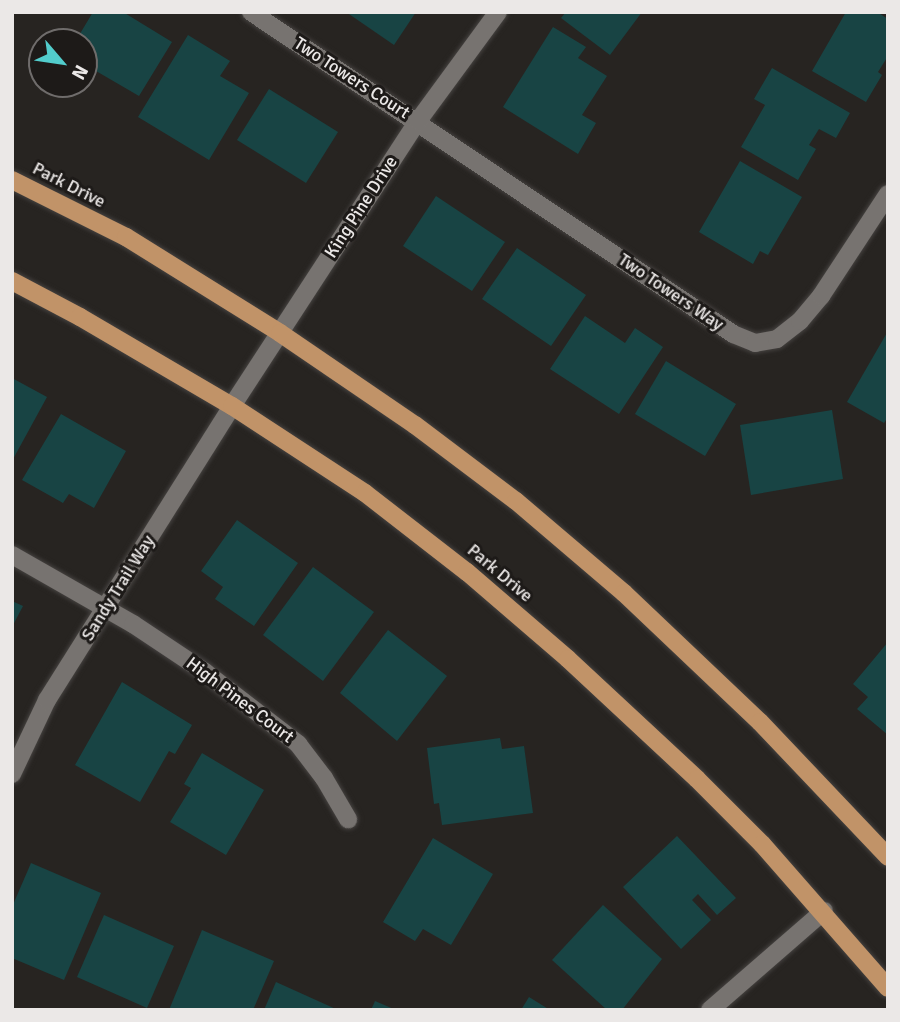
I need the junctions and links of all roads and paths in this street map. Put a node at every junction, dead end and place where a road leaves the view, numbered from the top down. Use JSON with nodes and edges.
{"nodes":[{"id":1,"x":251,"y":12,"type":"edge"},
{"id":2,"x":498,"y":12,"type":"edge"},
{"id":3,"x":418,"y":121,"type":"junction"},
{"id":4,"x":12,"y":180,"type":"edge"},
{"id":5,"x":888,"y":194,"type":"edge"},
{"id":6,"x":12,"y":281,"type":"edge"},
{"id":7,"x":280,"y":333,"type":"junction"},
{"id":8,"x":232,"y":406,"type":"junction"},
{"id":9,"x":12,"y":555,"type":"edge"},
{"id":10,"x":106,"y":607,"type":"junction"},
{"id":11,"x":12,"y":774,"type":"edge"},
{"id":12,"x":348,"y":819,"type":"dead end"},
{"id":13,"x":887,"y":854,"type":"edge"},
{"id":14,"x":824,"y":911,"type":"junction"},
{"id":15,"x":888,"y":988,"type":"edge"},
{"id":16,"x":710,"y":1010,"type":"edge"}],
"edges":[{"from":1,"to":3,"type":"street","name":"Two Towers Court"},
{"from":2,"to":3,"type":"street","name":"King Pine Drive"},
{"from":3,"to":5,"type":"street","name":"Two Towers Way"},
{"from":3,"to":7,"type":"street","name":"King Pine Drive"},
{"from":4,"to":7,"type":"main road","name":"Park Drive"},
{"from":6,"to":8,"type":"main road","name":"Park Drive"},
{"from":7,"to":8,"type":"street","name":"King Pine Drive"},
{"from":7,"to":13,"type":"main road","name":"Park Drive"},
{"from":8,"to":10,"type":"street","name":"Sandy Trail Way"},
{"from":8,"to":14,"type":"main road","name":"Park Drive"},
{"from":9,"to":10,"type":"street","name":"High Pines Court"},
{"from":10,"to":11,"type":"street","name":"Sandy Trail Way"},
{"from":10,"to":12,"type":"street","name":"High Pines Court"},
{"from":14,"to":15,"type":"main road","name":"Park Drive"},
{"from":14,"to":16,"type":"street"}]}
